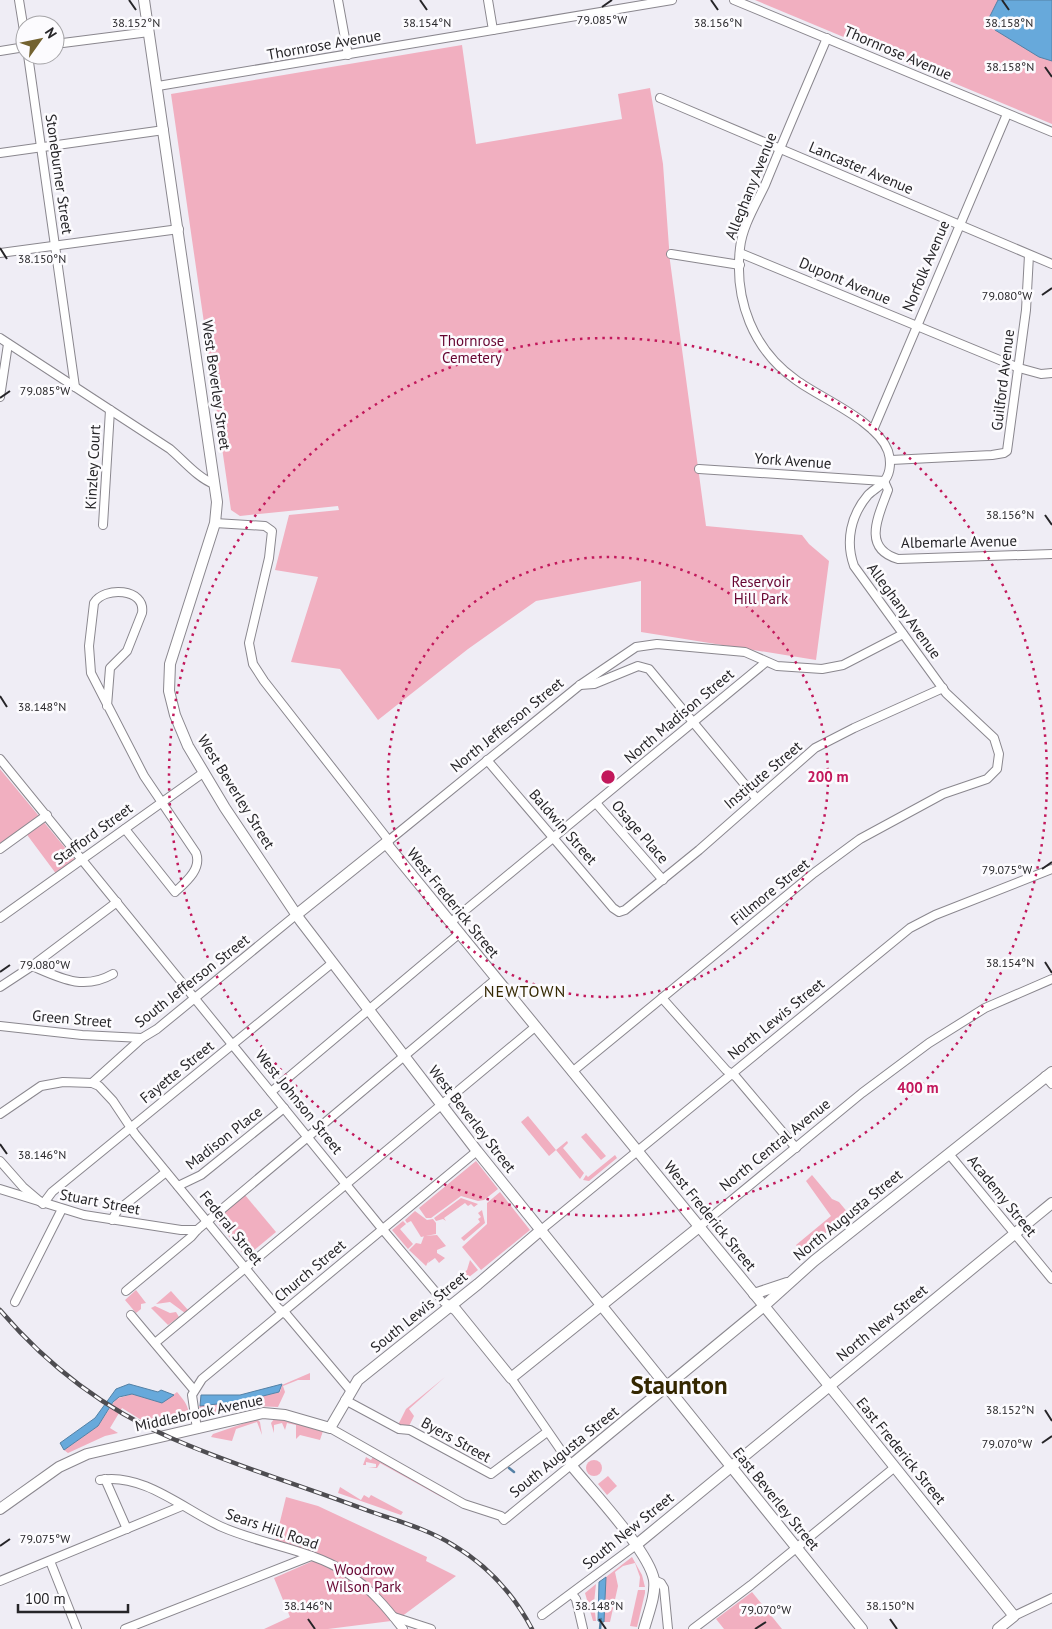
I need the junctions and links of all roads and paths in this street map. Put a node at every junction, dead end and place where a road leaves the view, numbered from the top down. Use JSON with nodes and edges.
{"nodes":[{"id":1,"x":19,"y":0,"type":"edge"},
{"id":2,"x":144,"y":0,"type":"edge"},
{"id":3,"x":338,"y":0,"type":"edge"},
{"id":4,"x":488,"y":0,"type":"edge"},
{"id":5,"x":672,"y":0,"type":"edge"},
{"id":6,"x":734,"y":0,"type":"edge"},
{"id":7,"x":21,"y":15,"type":"edge"},
{"id":8,"x":493,"y":30,"type":"junction"},
{"id":9,"x":149,"y":32,"type":"junction"},
{"id":10,"x":827,"y":38,"type":"junction"},
{"id":11,"x":65,"y":43,"type":"edge"},
{"id":12,"x":15,"y":49,"type":"edge"},
{"id":13,"x":0,"y":51,"type":"edge"},
{"id":14,"x":348,"y":55,"type":"junction"},
{"id":15,"x":29,"y":65,"type":"edge"},
{"id":16,"x":158,"y":86,"type":"junction"},
{"id":17,"x":660,"y":98,"type":"dead end"},
{"id":18,"x":1007,"y":114,"type":"junction"},
{"id":19,"x":164,"y":130,"type":"junction"},
{"id":20,"x":1052,"y":132,"type":"edge"},
{"id":21,"x":41,"y":147,"type":"junction"},
{"id":22,"x":780,"y":149,"type":"junction"},
{"id":23,"x":0,"y":153,"type":"edge"},
{"id":24,"x":959,"y":224,"type":"junction"},
{"id":25,"x":179,"y":229,"type":"junction"},
{"id":26,"x":55,"y":245,"type":"junction"},
{"id":27,"x":0,"y":253,"type":"edge"},
{"id":28,"x":740,"y":253,"type":"junction"},
{"id":29,"x":670,"y":254,"type":"dead end"},
{"id":30,"x":1029,"y":255,"type":"junction"},
{"id":31,"x":1052,"y":264,"type":"edge"},
{"id":32,"x":740,"y":265,"type":"junction"},
{"id":33,"x":916,"y":325,"type":"junction"},
{"id":34,"x":0,"y":338,"type":"edge"},
{"id":35,"x":8,"y":344,"type":"junction"},
{"id":36,"x":1019,"y":368,"type":"junction"},
{"id":37,"x":1052,"y":373,"type":"edge"},
{"id":38,"x":75,"y":387,"type":"junction"},
{"id":39,"x":0,"y":397,"type":"edge"},
{"id":40,"x":110,"y":410,"type":"junction"},
{"id":41,"x":873,"y":430,"type":"junction"},
{"id":42,"x":891,"y":460,"type":"junction"},
{"id":43,"x":699,"y":469,"type":"dead end"},
{"id":44,"x":884,"y":481,"type":"junction"},
{"id":45,"x":214,"y":484,"type":"junction"},
{"id":46,"x":215,"y":523,"type":"junction"},
{"id":47,"x":103,"y":525,"type":"dead end"},
{"id":48,"x":1052,"y":554,"type":"edge"},
{"id":49,"x":903,"y":634,"type":"junction"},
{"id":50,"x":766,"y":662,"type":"junction"},
{"id":51,"x":580,"y":685,"type":"junction"},
{"id":52,"x":943,"y":688,"type":"junction"},
{"id":53,"x":107,"y":706,"type":"junction"},
{"id":54,"x":693,"y":722,"type":"junction"},
{"id":55,"x":0,"y":760,"type":"edge"},
{"id":56,"x":487,"y":760,"type":"junction"},
{"id":57,"x":999,"y":761,"type":"joint"},
{"id":58,"x":203,"y":773,"type":"junction"},
{"id":59,"x":756,"y":798,"type":"junction"},
{"id":60,"x":162,"y":801,"type":"junction"},
{"id":61,"x":596,"y":803,"type":"junction"},
{"id":62,"x":47,"y":815,"type":"junction"},
{"id":63,"x":125,"y":829,"type":"junction"},
{"id":64,"x":555,"y":837,"type":"junction"},
{"id":65,"x":387,"y":842,"type":"junction"},
{"id":66,"x":0,"y":849,"type":"edge"},
{"id":67,"x":82,"y":859,"type":"junction"},
{"id":68,"x":1052,"y":869,"type":"edge"},
{"id":69,"x":663,"y":880,"type":"junction"},
{"id":70,"x":117,"y":902,"type":"junction"},
{"id":71,"x":619,"y":912,"type":"joint"},
{"id":72,"x":296,"y":914,"type":"junction"},
{"id":73,"x":0,"y":918,"type":"edge"},
{"id":74,"x":450,"y":922,"type":"junction"},
{"id":75,"x":460,"y":933,"type":"junction"},
{"id":76,"x":331,"y":964,"type":"junction"},
{"id":77,"x":32,"y":966,"type":"junction"},
{"id":78,"x":113,"y":974,"type":"dead end"},
{"id":79,"x":496,"y":979,"type":"junction"},
{"id":80,"x":1052,"y":979,"type":"edge"},
{"id":81,"x":0,"y":987,"type":"edge"},
{"id":82,"x":195,"y":998,"type":"junction"},
{"id":83,"x":662,"y":998,"type":"junction"},
{"id":84,"x":368,"y":1010,"type":"junction"},
{"id":85,"x":2,"y":1024,"type":"edge"},
{"id":86,"x":535,"y":1026,"type":"junction"},
{"id":87,"x":142,"y":1038,"type":"junction"},
{"id":88,"x":233,"y":1044,"type":"junction"},
{"id":89,"x":404,"y":1056,"type":"junction"},
{"id":90,"x":572,"y":1072,"type":"junction"},
{"id":91,"x":732,"y":1074,"type":"junction"},
{"id":92,"x":1048,"y":1074,"type":"edge"},
{"id":93,"x":92,"y":1083,"type":"junction"},
{"id":94,"x":1052,"y":1084,"type":"edge"},
{"id":95,"x":271,"y":1092,"type":"junction"},
{"id":96,"x":441,"y":1104,"type":"junction"},
{"id":97,"x":284,"y":1108,"type":"junction"},
{"id":98,"x":0,"y":1114,"type":"edge"},
{"id":99,"x":131,"y":1127,"type":"junction"},
{"id":100,"x":307,"y":1136,"type":"junction"},
{"id":101,"x":796,"y":1148,"type":"junction"},
{"id":102,"x":477,"y":1151,"type":"junction"},
{"id":103,"x":637,"y":1151,"type":"junction"},
{"id":104,"x":949,"y":1154,"type":"junction"},
{"id":105,"x":0,"y":1161,"type":"edge"},
{"id":106,"x":166,"y":1172,"type":"junction"},
{"id":107,"x":344,"y":1183,"type":"junction"},
{"id":108,"x":178,"y":1186,"type":"junction"},
{"id":109,"x":0,"y":1189,"type":"edge"},
{"id":110,"x":1052,"y":1203,"type":"edge"},
{"id":111,"x":43,"y":1204,"type":"junction"},
{"id":112,"x":62,"y":1210,"type":"junction"},
{"id":113,"x":112,"y":1220,"type":"junction"},
{"id":114,"x":206,"y":1221,"type":"junction"},
{"id":115,"x":698,"y":1227,"type":"junction"},
{"id":116,"x":382,"y":1229,"type":"junction"},
{"id":117,"x":197,"y":1230,"type":"junction"},
{"id":118,"x":541,"y":1230,"type":"junction"},
{"id":119,"x":1014,"y":1234,"type":"junction"},
{"id":120,"x":244,"y":1267,"type":"junction"},
{"id":121,"x":1052,"y":1279,"type":"edge"},
{"id":122,"x":790,"y":1282,"type":"junction"},
{"id":123,"x":126,"y":1290,"type":"dead end"},
{"id":124,"x":754,"y":1294,"type":"junction"},
{"id":125,"x":16,"y":1302,"type":"dead end"},
{"id":126,"x":450,"y":1306,"type":"junction"},
{"id":127,"x":603,"y":1306,"type":"junction"},
{"id":128,"x":764,"y":1306,"type":"junction"},
{"id":129,"x":283,"y":1312,"type":"junction"},
{"id":130,"x":131,"y":1315,"type":"dead end"},
{"id":131,"x":155,"y":1343,"type":"junction"},
{"id":132,"x":511,"y":1378,"type":"junction"},
{"id":133,"x":829,"y":1386,"type":"junction"},
{"id":134,"x":666,"y":1387,"type":"junction"},
{"id":135,"x":194,"y":1390,"type":"junction"},
{"id":136,"x":348,"y":1396,"type":"junction"},
{"id":137,"x":330,"y":1428,"type":"junction"},
{"id":138,"x":197,"y":1429,"type":"junction"},
{"id":139,"x":546,"y":1432,"type":"junction"},
{"id":140,"x":571,"y":1465,"type":"junction"},
{"id":141,"x":731,"y":1467,"type":"junction"},
{"id":142,"x":895,"y":1467,"type":"junction"},
{"id":143,"x":4,"y":1502,"type":"edge"},
{"id":144,"x":182,"y":1506,"type":"junction"},
{"id":145,"x":0,"y":1509,"type":"edge"},
{"id":146,"x":504,"y":1520,"type":"joint"},
{"id":147,"x":127,"y":1530,"type":"junction"},
{"id":148,"x":636,"y":1546,"type":"junction"},
{"id":149,"x":796,"y":1547,"type":"junction"},
{"id":150,"x":310,"y":1556,"type":"junction"},
{"id":151,"x":50,"y":1561,"type":"junction"},
{"id":152,"x":654,"y":1580,"type":"junction"},
{"id":153,"x":0,"y":1581,"type":"edge"},
{"id":154,"x":572,"y":1594,"type":"junction"},
{"id":155,"x":1052,"y":1598,"type":"edge"},
{"id":156,"x":542,"y":1615,"type":"dead end"},
{"id":157,"x":1014,"y":1616,"type":"junction"},
{"id":158,"x":394,"y":1617,"type":"junction"},
{"id":159,"x":77,"y":1629,"type":"edge"},
{"id":160,"x":125,"y":1629,"type":"edge"},
{"id":161,"x":403,"y":1629,"type":"edge"},
{"id":162,"x":431,"y":1629,"type":"edge"},
{"id":163,"x":583,"y":1629,"type":"edge"},
{"id":164,"x":644,"y":1629,"type":"edge"},
{"id":165,"x":668,"y":1629,"type":"edge"},
{"id":166,"x":693,"y":1629,"type":"edge"},
{"id":167,"x":862,"y":1629,"type":"edge"},
{"id":168,"x":998,"y":1629,"type":"edge"}],
"edges":[{"from":1,"to":7,"type":"street"},
{"from":2,"to":9,"type":"main road","name":"West Beverley Street"},
{"from":3,"to":14,"type":"street"},
{"from":4,"to":8,"type":"street"},
{"from":5,"to":8,"type":"street","name":"Thornrose Avenue"},
{"from":6,"to":10,"type":"street","name":"Thornrose Avenue"},
{"from":8,"to":14,"type":"street","name":"Thornrose Avenue"},
{"from":9,"to":11,"type":"street"},
{"from":9,"to":16,"type":"main road","name":"West Beverley Street"},
{"from":10,"to":18,"type":"street","name":"Thornrose Avenue"},
{"from":10,"to":22,"type":"street","name":"Alleghany Avenue"},
{"from":12,"to":13,"type":"street"},
{"from":14,"to":16,"type":"street","name":"Thornrose Avenue"},
{"from":15,"to":21,"type":"street","name":"Stoneburner Street"},
{"from":16,"to":19,"type":"main road","name":"West Beverley Street"},
{"from":17,"to":22,"type":"street","name":"Lancaster Avenue"},
{"from":18,"to":20,"type":"street","name":"Thornrose Avenue"},
{"from":18,"to":24,"type":"street","name":"Norfolk Avenue"},
{"from":19,"to":21,"type":"street"},
{"from":19,"to":25,"type":"main road","name":"West Beverley Street"},
{"from":21,"to":23,"type":"street"},
{"from":21,"to":26,"type":"street","name":"Stoneburner Street"},
{"from":22,"to":24,"type":"street","name":"Lancaster Avenue"},
{"from":22,"to":28,"type":"street","name":"Alleghany Avenue"},
{"from":24,"to":30,"type":"street","name":"Lancaster Avenue"},
{"from":24,"to":33,"type":"street","name":"Norfolk Avenue"},
{"from":25,"to":26,"type":"street"},
{"from":25,"to":45,"type":"main road","name":"West Beverley Street"},
{"from":26,"to":27,"type":"street"},
{"from":26,"to":38,"type":"street","name":"Stoneburner Street"},
{"from":28,"to":32,"type":"street","name":"Alleghany Avenue"},
{"from":28,"to":33,"type":"street","name":"Dupont Avenue"},
{"from":29,"to":32,"type":"street"},
{"from":30,"to":31,"type":"street","name":"Lancaster Avenue"},
{"from":30,"to":36,"type":"street","name":"Guilford Avenue"},
{"from":32,"to":41,"type":"street","name":"Alleghany Avenue"},
{"from":33,"to":36,"type":"street","name":"Dupont Avenue"},
{"from":33,"to":41,"type":"street","name":"Norfolk Avenue"},
{"from":34,"to":35,"type":"street"},
{"from":35,"to":38,"type":"street"},
{"from":35,"to":39,"type":"street"},
{"from":36,"to":37,"type":"street","name":"Dupont Avenue"},
{"from":36,"to":42,"type":"street","name":"Guilford Avenue"},
{"from":38,"to":40,"type":"street"},
{"from":40,"to":45,"type":"street"},
{"from":40,"to":47,"type":"street","name":"Kinzley Court"},
{"from":41,"to":42,"type":"street","name":"Alleghany Avenue"},
{"from":42,"to":44,"type":"street","name":"Alleghany Avenue"},
{"from":43,"to":44,"type":"street","name":"York Avenue"},
{"from":44,"to":48,"type":"street","name":"Albemarle Avenue"},
{"from":44,"to":49,"type":"street","name":"Alleghany Avenue"},
{"from":45,"to":46,"type":"main road","name":"West Beverley Street"},
{"from":46,"to":58,"type":"main road","name":"West Beverley Street"},
{"from":46,"to":65,"type":"street","name":"West Frederick Street"},
{"from":49,"to":50,"type":"street"},
{"from":49,"to":52,"type":"street","name":"Alleghany Avenue"},
{"from":50,"to":51,"type":"street","name":"North Jefferson Street"},
{"from":50,"to":54,"type":"street","name":"North Madison Street"},
{"from":51,"to":54,"type":"street"},
{"from":51,"to":56,"type":"street","name":"North Jefferson Street"},
{"from":52,"to":57,"type":"street","name":"Alleghany Avenue"},
{"from":52,"to":59,"type":"street","name":"Institute Street"},
{"from":53,"to":53,"type":"street"},
{"from":53,"to":60,"type":"street"},
{"from":54,"to":59,"type":"street"},
{"from":54,"to":61,"type":"street","name":"North Madison Street"},
{"from":55,"to":62,"type":"street","name":"West Johnson Street"},
{"from":56,"to":64,"type":"street","name":"Baldwin Street"},
{"from":56,"to":65,"type":"street","name":"North Jefferson Street"},
{"from":57,"to":83,"type":"street","name":"Fillmore Street"},
{"from":58,"to":60,"type":"street","name":"Stafford Street"},
{"from":58,"to":72,"type":"main road","name":"West Beverley Street"},
{"from":59,"to":69,"type":"street","name":"Institute Street"},
{"from":60,"to":63,"type":"street","name":"Stafford Street"},
{"from":60,"to":63,"type":"street"},
{"from":61,"to":64,"type":"street","name":"North Madison Street"},
{"from":61,"to":69,"type":"street","name":"Osage Place"},
{"from":62,"to":66,"type":"street"},
{"from":62,"to":67,"type":"street","name":"West Johnson Street"},
{"from":63,"to":67,"type":"street","name":"Stafford Street"},
{"from":64,"to":71,"type":"street","name":"Baldwin Street"},
{"from":64,"to":74,"type":"street","name":"North Madison Street"},
{"from":65,"to":72,"type":"main road","name":"North Jefferson Street"},
{"from":65,"to":74,"type":"main road","name":"West Frederick Street"},
{"from":67,"to":70,"type":"street","name":"West Johnson Street"},
{"from":67,"to":73,"type":"street","name":"Stafford Street"},
{"from":68,"to":91,"type":"street","name":"North Lewis Street"},
{"from":69,"to":71,"type":"street","name":"Institute Street"},
{"from":70,"to":77,"type":"street"},
{"from":70,"to":82,"type":"street","name":"West Johnson Street"},
{"from":72,"to":76,"type":"main road","name":"West Beverley Street"},
{"from":72,"to":82,"type":"street","name":"South Jefferson Street"},
{"from":74,"to":75,"type":"main road","name":"West Frederick Street"},
{"from":75,"to":79,"type":"main road","name":"West Frederick Street"},
{"from":75,"to":84,"type":"street"},
{"from":76,"to":84,"type":"main road","name":"West Beverley Street"},
{"from":76,"to":88,"type":"street","name":"Fayette Street"},
{"from":77,"to":78,"type":"street"},
{"from":77,"to":81,"type":"street"},
{"from":79,"to":86,"type":"main road","name":"West Frederick Street"},
{"from":79,"to":89,"type":"street"},
{"from":80,"to":101,"type":"street","name":"North Central Avenue"},
{"from":82,"to":87,"type":"street","name":"South Jefferson Street"},
{"from":82,"to":88,"type":"street","name":"West Johnson Street"},
{"from":83,"to":90,"type":"street","name":"Fillmore Street"},
{"from":83,"to":91,"type":"street"},
{"from":84,"to":89,"type":"main road","name":"West Beverley Street"},
{"from":84,"to":95,"type":"street"},
{"from":85,"to":87,"type":"street","name":"Green Street"},
{"from":86,"to":90,"type":"main road","name":"West Frederick Street"},
{"from":86,"to":96,"type":"street"},
{"from":87,"to":93,"type":"street","name":"South Jefferson Street"},
{"from":88,"to":95,"type":"street","name":"West Johnson Street"},
{"from":88,"to":99,"type":"street","name":"Fayette Street"},
{"from":89,"to":96,"type":"main road","name":"West Beverley Street"},
{"from":89,"to":100,"type":"street"},
{"from":90,"to":103,"type":"main road","name":"West Frederick Street"},
{"from":91,"to":101,"type":"street"},
{"from":91,"to":103,"type":"street","name":"North Lewis Street"},
{"from":92,"to":94,"type":"street"},
{"from":92,"to":104,"type":"main road","name":"North Augusta Street"},
{"from":93,"to":98,"type":"street"},
{"from":93,"to":99,"type":"street","name":"Federal Street"},
{"from":95,"to":97,"type":"street","name":"West Johnson Street"},
{"from":96,"to":102,"type":"main road","name":"West Beverley Street"},
{"from":96,"to":107,"type":"street"},
{"from":97,"to":100,"type":"street","name":"West Johnson Street"},
{"from":97,"to":108,"type":"street","name":"Madison Place"},
{"from":99,"to":106,"type":"street","name":"Federal Street"},
{"from":99,"to":111,"type":"street","name":"Fayette Street"},
{"from":100,"to":107,"type":"street","name":"West Johnson Street"},
{"from":100,"to":114,"type":"street"},
{"from":101,"to":115,"type":"street","name":"North Central Avenue"},
{"from":102,"to":116,"type":"street","name":"Church Street"},
{"from":102,"to":118,"type":"main road","name":"West Beverley Street"},
{"from":103,"to":115,"type":"main road","name":"West Frederick Street"},
{"from":103,"to":118,"type":"street","name":"North Lewis Street"},
{"from":104,"to":119,"type":"street","name":"Academy Street"},
{"from":104,"to":122,"type":"main road","name":"North Augusta Street"},
{"from":105,"to":111,"type":"street"},
{"from":106,"to":108,"type":"street","name":"Federal Street"},
{"from":106,"to":113,"type":"street","name":"Madison Place"},
{"from":107,"to":116,"type":"street","name":"West Johnson Street"},
{"from":107,"to":120,"type":"street"},
{"from":108,"to":114,"type":"street","name":"Federal Street"},
{"from":109,"to":111,"type":"street","name":"Stuart Street"},
{"from":110,"to":119,"type":"main road","name":"North New Street"},
{"from":111,"to":112,"type":"street","name":"Stuart Street"},
{"from":112,"to":113,"type":"street","name":"Stuart Street"},
{"from":112,"to":125,"type":"street"},
{"from":113,"to":117,"type":"street","name":"Stuart Street"},
{"from":114,"to":117,"type":"street"},
{"from":114,"to":120,"type":"street","name":"Federal Street"},
{"from":115,"to":124,"type":"main road","name":"West Frederick Street"},
{"from":115,"to":127,"type":"main road","name":"North Central Avenue"},
{"from":116,"to":126,"type":"street","name":"West Johnson Street"},
{"from":116,"to":129,"type":"street","name":"Church Street"},
{"from":117,"to":123,"type":"street"},
{"from":118,"to":126,"type":"main road","name":"South Lewis Street"},
{"from":118,"to":127,"type":"main road","name":"West Beverley Street"},
{"from":119,"to":121,"type":"street","name":"Academy Street"},
{"from":119,"to":133,"type":"main road","name":"North New Street"},
{"from":120,"to":129,"type":"street","name":"Federal Street"},
{"from":120,"to":131,"type":"street"},
{"from":122,"to":124,"type":"main road"},
{"from":122,"to":128,"type":"main road","name":"North Augusta Street"},
{"from":124,"to":128,"type":"main road","name":"West Frederick Street"},
{"from":126,"to":132,"type":"main road","name":"West Johnson Street"},
{"from":126,"to":136,"type":"main road","name":"South Lewis Street"},
{"from":127,"to":132,"type":"main road","name":"North Central Avenue"},
{"from":127,"to":134,"type":"main road","name":"West Beverley Street"},
{"from":128,"to":133,"type":"main road","name":"East Frederick Street"},
{"from":128,"to":134,"type":"main road","name":"North Augusta Street"},
{"from":129,"to":135,"type":"street","name":"Church Street"},
{"from":129,"to":136,"type":"street","name":"Federal Street"},
{"from":130,"to":131,"type":"street"},
{"from":131,"to":135,"type":"street"},
{"from":132,"to":139,"type":"street","name":"West Johnson Street"},
{"from":133,"to":141,"type":"main road","name":"North New Street"},
{"from":133,"to":142,"type":"main road","name":"East Frederick Street"},
{"from":134,"to":140,"type":"main road","name":"South Augusta Street"},
{"from":134,"to":141,"type":"main road","name":"East Beverley Street"},
{"from":135,"to":138,"type":"street"},
{"from":136,"to":137,"type":"main road","name":"South Lewis Street"},
{"from":136,"to":139,"type":"street","name":"Byers Street"},
{"from":137,"to":138,"type":"main road","name":"Middlebrook Avenue"},
{"from":137,"to":146,"type":"street","name":"Middlebrook Avenue"},
{"from":138,"to":143,"type":"main road","name":"Middlebrook Avenue"},
{"from":139,"to":140,"type":"street","name":"West Johnson Street"},
{"from":140,"to":146,"type":"street","name":"South Augusta Street"},
{"from":140,"to":148,"type":"main road"},
{"from":141,"to":148,"type":"main road","name":"South New Street"},
{"from":141,"to":149,"type":"main road","name":"East Beverley Street"},
{"from":142,"to":149,"type":"street"},
{"from":142,"to":157,"type":"main road","name":"East Frederick Street"},
{"from":143,"to":145,"type":"main road","name":"Middlebrook Avenue"},
{"from":144,"to":147,"type":"street"},
{"from":144,"to":147,"type":"street","name":"Sears Hill Road"},
{"from":144,"to":150,"type":"street","name":"Sears Hill Road"},
{"from":147,"to":151,"type":"street"},
{"from":148,"to":152,"type":"main road"},
{"from":148,"to":154,"type":"street","name":"South New Street"},
{"from":149,"to":166,"type":"street"},
{"from":149,"to":167,"type":"main road","name":"East Beverley Street"},
{"from":150,"to":158,"type":"street","name":"Sears Hill Road"},
{"from":150,"to":160,"type":"street"},
{"from":151,"to":153,"type":"street"},
{"from":151,"to":159,"type":"street"},
{"from":152,"to":164,"type":"main road"},
{"from":152,"to":165,"type":"street"},
{"from":154,"to":156,"type":"street","name":"South New Street"},
{"from":154,"to":163,"type":"street"},
{"from":155,"to":157,"type":"street"},
{"from":157,"to":168,"type":"main road"},
{"from":158,"to":161,"type":"street","name":"Sears Hill Road"},
{"from":158,"to":162,"type":"street"}]}
